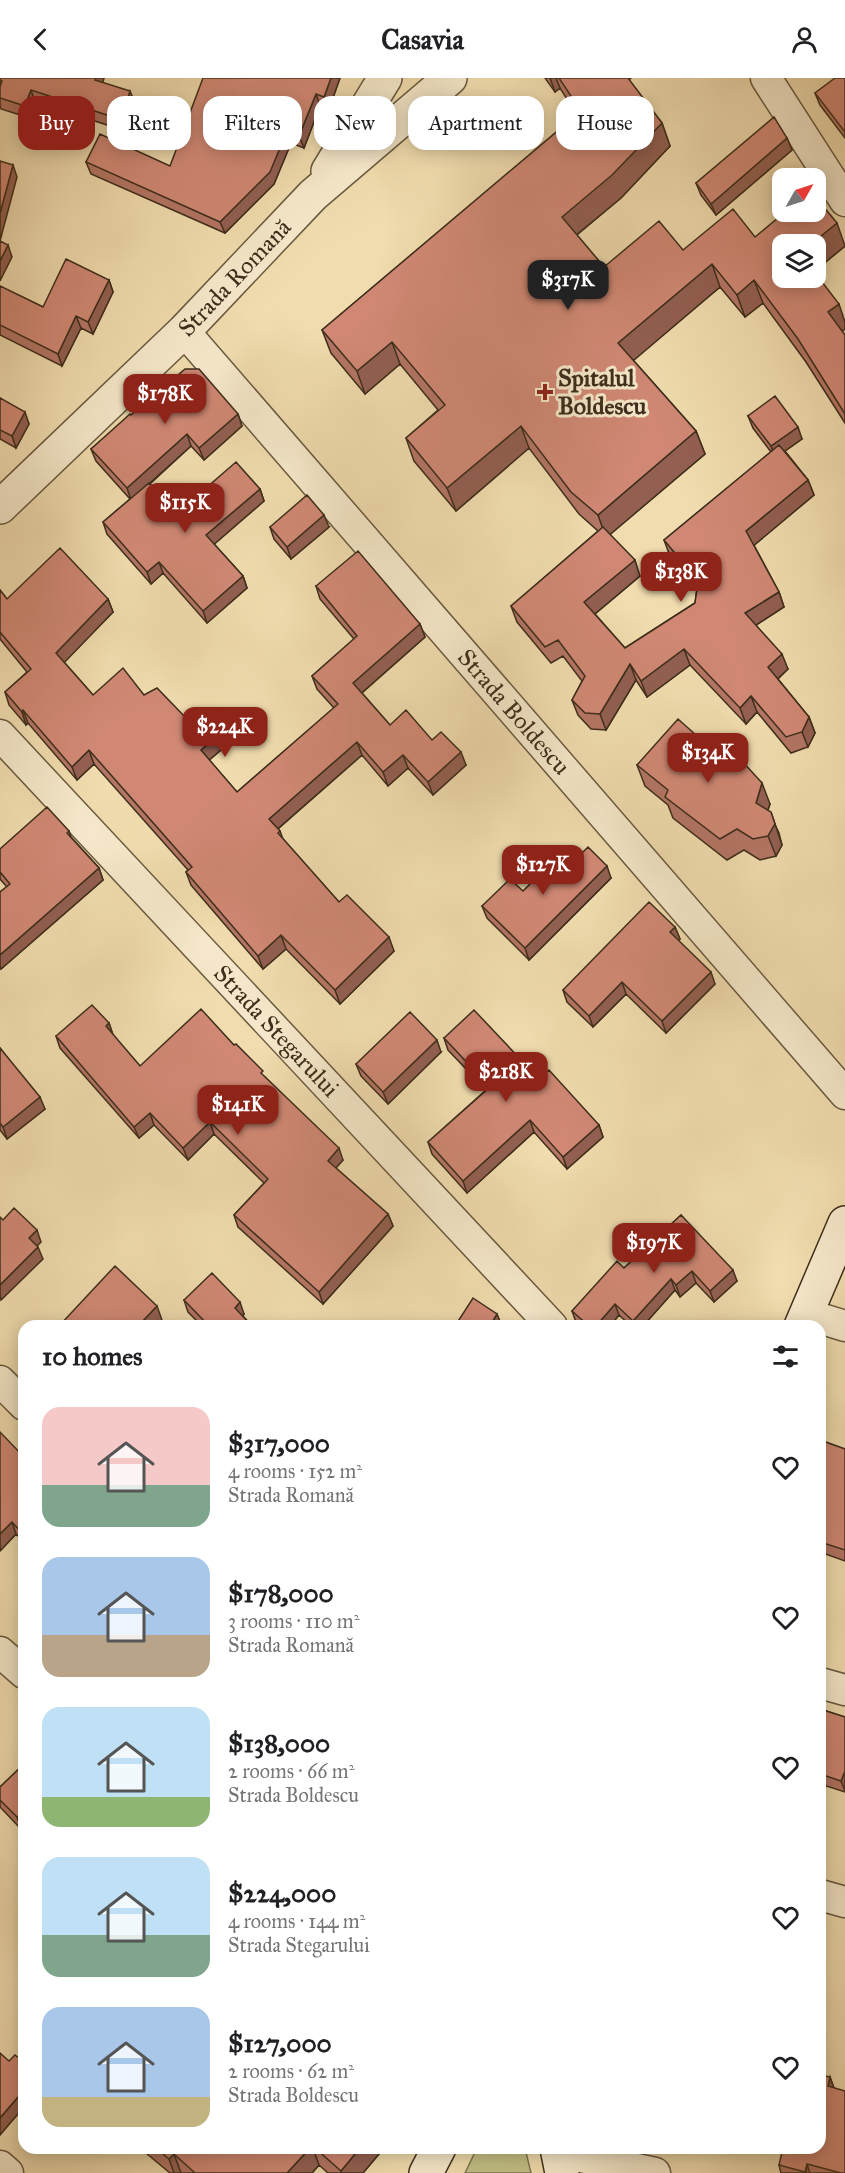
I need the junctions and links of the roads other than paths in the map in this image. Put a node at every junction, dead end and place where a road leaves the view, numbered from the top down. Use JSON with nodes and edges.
{"nodes":[{"id":1,"x":385,"y":78,"type":"edge"},
{"id":2,"x":450,"y":78,"type":"edge"},
{"id":3,"x":766,"y":78,"type":"edge"},
{"id":4,"x":313,"y":195,"type":"junction"},
{"id":5,"x":845,"y":201,"type":"edge"},
{"id":6,"x":184,"y":331,"type":"junction"},
{"id":7,"x":0,"y":507,"type":"edge"},
{"id":8,"x":0,"y":735,"type":"edge"},
{"id":9,"x":845,"y":1094,"type":"edge"},
{"id":10,"x":845,"y":1223,"type":"edge"},
{"id":11,"x":546,"y":1320,"type":"edge"},
{"id":12,"x":804,"y":1320,"type":"edge"},
{"id":13,"x":826,"y":1323,"type":"edge"},
{"id":14,"x":845,"y":1326,"type":"edge"},
{"id":15,"x":0,"y":1381,"type":"edge"},
{"id":16,"x":18,"y":1399,"type":"edge"},
{"id":17,"x":0,"y":1652,"type":"edge"},
{"id":18,"x":18,"y":1668,"type":"edge"},
{"id":19,"x":826,"y":1685,"type":"edge"},
{"id":20,"x":845,"y":1690,"type":"edge"},
{"id":21,"x":826,"y":1897,"type":"edge"},
{"id":22,"x":845,"y":1902,"type":"edge"},
{"id":23,"x":436,"y":2154,"type":"edge"},
{"id":24,"x":559,"y":2158,"type":"edge"},
{"id":25,"x":0,"y":2166,"type":"edge"},
{"id":26,"x":8,"y":2173,"type":"edge"},
{"id":27,"x":426,"y":2173,"type":"edge"},
{"id":28,"x":655,"y":2173,"type":"edge"}],
"edges":[{"from":1,"to":4,"type":"street","name":"Strada Romană"},
{"from":2,"to":4,"type":"street","name":"Strada Romană"},
{"from":3,"to":5,"type":"street"},
{"from":4,"to":6,"type":"street","name":"Strada Romană"},
{"from":6,"to":7,"type":"street","name":"Strada Romană"},
{"from":6,"to":9,"type":"street","name":"Strada Boldescu"},
{"from":8,"to":11,"type":"street","name":"Strada Stegarului"},
{"from":10,"to":12,"type":"street"},
{"from":13,"to":14,"type":"street"},
{"from":15,"to":16,"type":"street"},
{"from":17,"to":18,"type":"street"},
{"from":19,"to":20,"type":"street"},
{"from":21,"to":22,"type":"street"},
{"from":23,"to":27,"type":"street"},
{"from":24,"to":28,"type":"street"},
{"from":25,"to":26,"type":"street"}]}
